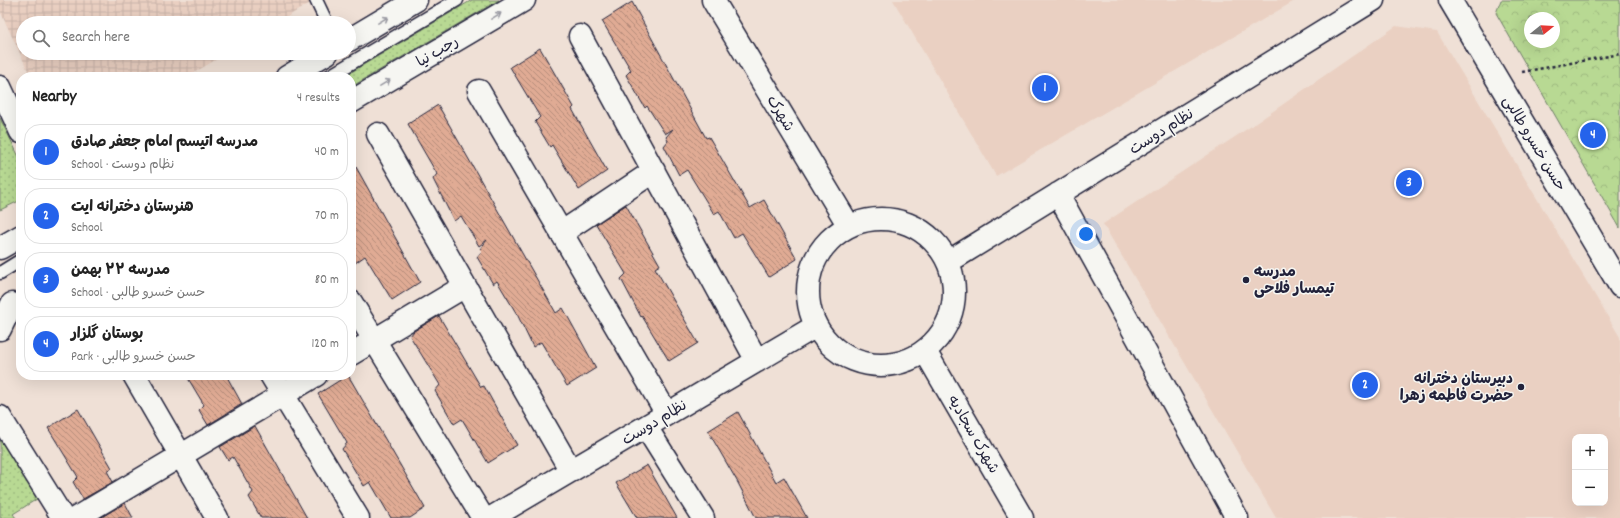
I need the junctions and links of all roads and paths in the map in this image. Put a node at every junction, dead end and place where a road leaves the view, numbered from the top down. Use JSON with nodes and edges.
{"nodes":[{"id":1,"x":316,"y":0,"type":"edge"},
{"id":2,"x":416,"y":0,"type":"edge"},
{"id":3,"x":457,"y":0,"type":"edge"},
{"id":4,"x":524,"y":0,"type":"edge"},
{"id":5,"x":712,"y":0,"type":"edge"},
{"id":6,"x":1373,"y":0,"type":"edge"},
{"id":7,"x":1450,"y":0,"type":"edge"},
{"id":8,"x":324,"y":16,"type":"edge"},
{"id":9,"x":356,"y":36,"type":"edge"},
{"id":10,"x":580,"y":36,"type":"dead end"},
{"id":11,"x":1620,"y":54,"type":"edge"},
{"id":12,"x":315,"y":60,"type":"edge"},
{"id":13,"x":295,"y":72,"type":"edge"},
{"id":14,"x":336,"y":72,"type":"edge"},
{"id":15,"x":1496,"y":77,"type":"junction"},
{"id":16,"x":0,"y":87,"type":"edge"},
{"id":17,"x":479,"y":91,"type":"dead end"},
{"id":18,"x":356,"y":99,"type":"edge"},
{"id":19,"x":16,"y":121,"type":"edge"},
{"id":20,"x":378,"y":134,"type":"dead end"},
{"id":21,"x":654,"y":172,"type":"junction"},
{"id":22,"x":1058,"y":194,"type":"junction"},
{"id":23,"x":849,"y":226,"type":"junction"},
{"id":24,"x":561,"y":233,"type":"junction"},
{"id":25,"x":16,"y":239,"type":"edge"},
{"id":26,"x":0,"y":248,"type":"edge"},
{"id":27,"x":948,"y":262,"type":"junction"},
{"id":28,"x":16,"y":263,"type":"edge"},
{"id":29,"x":0,"y":273,"type":"edge"},
{"id":30,"x":465,"y":286,"type":"junction"},
{"id":31,"x":1620,"y":286,"type":"edge"},
{"id":32,"x":11,"y":304,"type":"edge"},
{"id":33,"x":356,"y":310,"type":"edge"},
{"id":34,"x":816,"y":326,"type":"junction"},
{"id":35,"x":0,"y":330,"type":"edge"},
{"id":36,"x":374,"y":340,"type":"junction"},
{"id":37,"x":356,"y":351,"type":"edge"},
{"id":38,"x":926,"y":351,"type":"junction"},
{"id":39,"x":757,"y":361,"type":"junction"},
{"id":40,"x":137,"y":380,"type":"edge"},
{"id":41,"x":274,"y":380,"type":"edge"},
{"id":42,"x":307,"y":380,"type":"edge"},
{"id":43,"x":283,"y":394,"type":"junction"},
{"id":44,"x":667,"y":414,"type":"junction"},
{"id":45,"x":0,"y":417,"type":"edge"},
{"id":46,"x":646,"y":427,"type":"junction"},
{"id":47,"x":181,"y":455,"type":"junction"},
{"id":48,"x":571,"y":471,"type":"junction"},
{"id":49,"x":63,"y":518,"type":"edge"},
{"id":50,"x":76,"y":518,"type":"edge"},
{"id":51,"x":217,"y":518,"type":"edge"},
{"id":52,"x":358,"y":518,"type":"edge"},
{"id":53,"x":483,"y":518,"type":"edge"},
{"id":54,"x":491,"y":518,"type":"edge"},
{"id":55,"x":703,"y":518,"type":"edge"},
{"id":56,"x":1022,"y":518,"type":"edge"},
{"id":57,"x":1236,"y":518,"type":"edge"}],
"edges":[{"from":1,"to":8,"type":"lane"},
{"from":9,"to":2,"type":"street","one_way":true},
{"from":3,"to":14,"type":"lane"},
{"from":18,"to":4,"type":"street","name":"رجب نیا","one_way":true},
{"from":5,"to":23,"type":"street","name":"شهرک"},
{"from":6,"to":22,"type":"street","name":"نظام دوست"},
{"from":7,"to":15,"type":"street","name":"حسن خسرو طالبی"},
{"from":10,"to":21,"type":"street"},
{"from":11,"to":15,"type":"path"},
{"from":12,"to":13,"type":"street"},
{"from":15,"to":31,"type":"street","name":"حسن خسرو طالبی"},
{"from":16,"to":19,"type":"street"},
{"from":17,"to":24,"type":"street"},
{"from":20,"to":30,"type":"street"},
{"from":21,"to":24,"type":"street"},
{"from":21,"to":39,"type":"street"},
{"from":22,"to":27,"type":"street","name":"نظام دوست"},
{"from":22,"to":57,"type":"street"},
{"from":23,"to":27,"type":"street"},
{"from":23,"to":34,"type":"street"},
{"from":24,"to":44,"type":"street"},
{"from":25,"to":26,"type":"street"},
{"from":27,"to":38,"type":"street"},
{"from":28,"to":29,"type":"lane"},
{"from":30,"to":36,"type":"street"},
{"from":30,"to":48,"type":"street"},
{"from":32,"to":35,"type":"street"},
{"from":33,"to":36,"type":"street"},
{"from":34,"to":38,"type":"street"},
{"from":34,"to":39,"type":"street","name":"نظام دوست"},
{"from":36,"to":37,"type":"street"},
{"from":36,"to":53,"type":"street"},
{"from":38,"to":56,"type":"street","name":"شهرک سجادیه"},
{"from":39,"to":44,"type":"street","name":"نظام دوست"},
{"from":40,"to":47,"type":"street"},
{"from":41,"to":43,"type":"street"},
{"from":42,"to":43,"type":"street"},
{"from":43,"to":47,"type":"street"},
{"from":43,"to":52,"type":"street"},
{"from":44,"to":46,"type":"street","name":"نظام دوست"},
{"from":45,"to":49,"type":"street"},
{"from":46,"to":48,"type":"street","name":"نظام دوست"},
{"from":46,"to":55,"type":"street"},
{"from":47,"to":50,"type":"street"},
{"from":47,"to":51,"type":"street"},
{"from":48,"to":54,"type":"street","name":"نظام دوست"}]}
